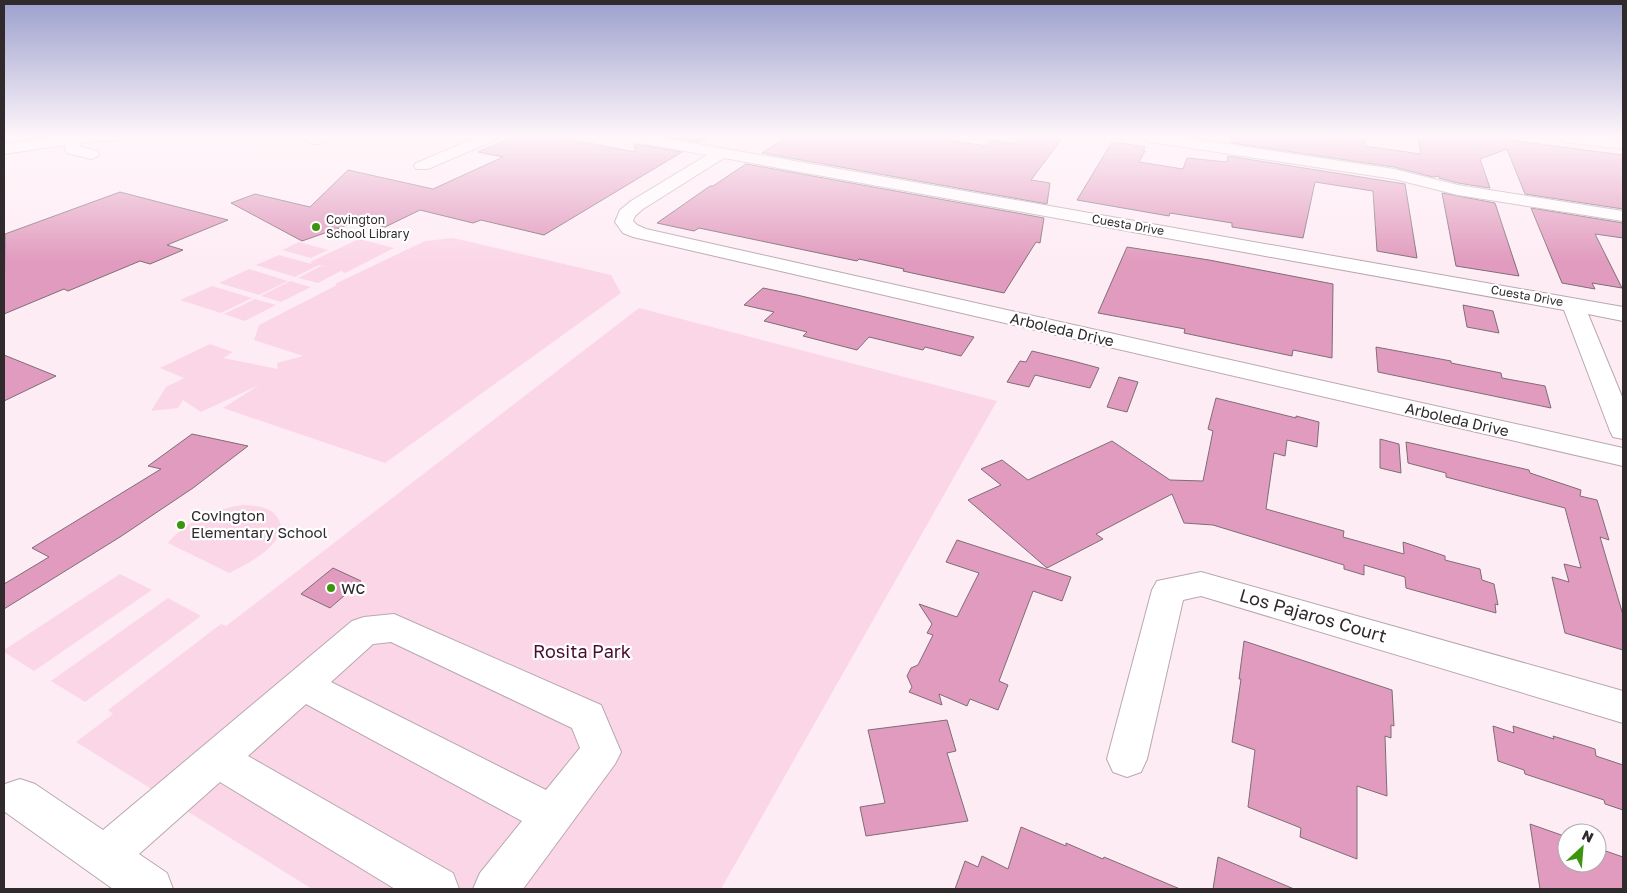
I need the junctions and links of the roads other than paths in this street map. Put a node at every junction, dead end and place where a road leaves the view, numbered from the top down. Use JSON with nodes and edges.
{"nodes":[{"id":1,"x":679,"y":179,"type":"edge"},
{"id":2,"x":870,"y":179,"type":"edge"},
{"id":3,"x":1413,"y":179,"type":"edge"},
{"id":4,"x":1623,"y":216,"type":"edge"},
{"id":5,"x":1573,"y":305,"type":"junction"},
{"id":6,"x":1623,"y":314,"type":"edge"},
{"id":7,"x":1623,"y":431,"type":"edge"},
{"id":8,"x":1623,"y":457,"type":"edge"},
{"id":9,"x":303,"y":685,"type":"junction"},
{"id":10,"x":1623,"y":707,"type":"edge"},
{"id":11,"x":217,"y":759,"type":"junction"},
{"id":12,"x":1127,"y":759,"type":"dead end"},
{"id":13,"x":20,"y":798,"type":"dead end"},
{"id":14,"x":553,"y":815,"type":"junction"},
{"id":15,"x":104,"y":856,"type":"junction"},
{"id":16,"x":151,"y":889,"type":"edge"},
{"id":17,"x":437,"y":889,"type":"edge"},
{"id":18,"x":496,"y":889,"type":"edge"}],
"edges":[{"from":1,"to":8,"type":"street","name":"Arboleda Drive"},
{"from":2,"to":5,"type":"street","name":"Cuesta Drive"},
{"from":3,"to":4,"type":"street"},
{"from":5,"to":6,"type":"street","name":"Cuesta Drive"},
{"from":5,"to":7,"type":"street"},
{"from":9,"to":11,"type":"street"},
{"from":9,"to":14,"type":"street"},
{"from":9,"to":14,"type":"street"},
{"from":10,"to":12,"type":"street","name":"Los Pajaros Court"},
{"from":11,"to":15,"type":"street"},
{"from":11,"to":17,"type":"street"},
{"from":13,"to":15,"type":"street"},
{"from":14,"to":18,"type":"street"},
{"from":15,"to":16,"type":"street"}]}
